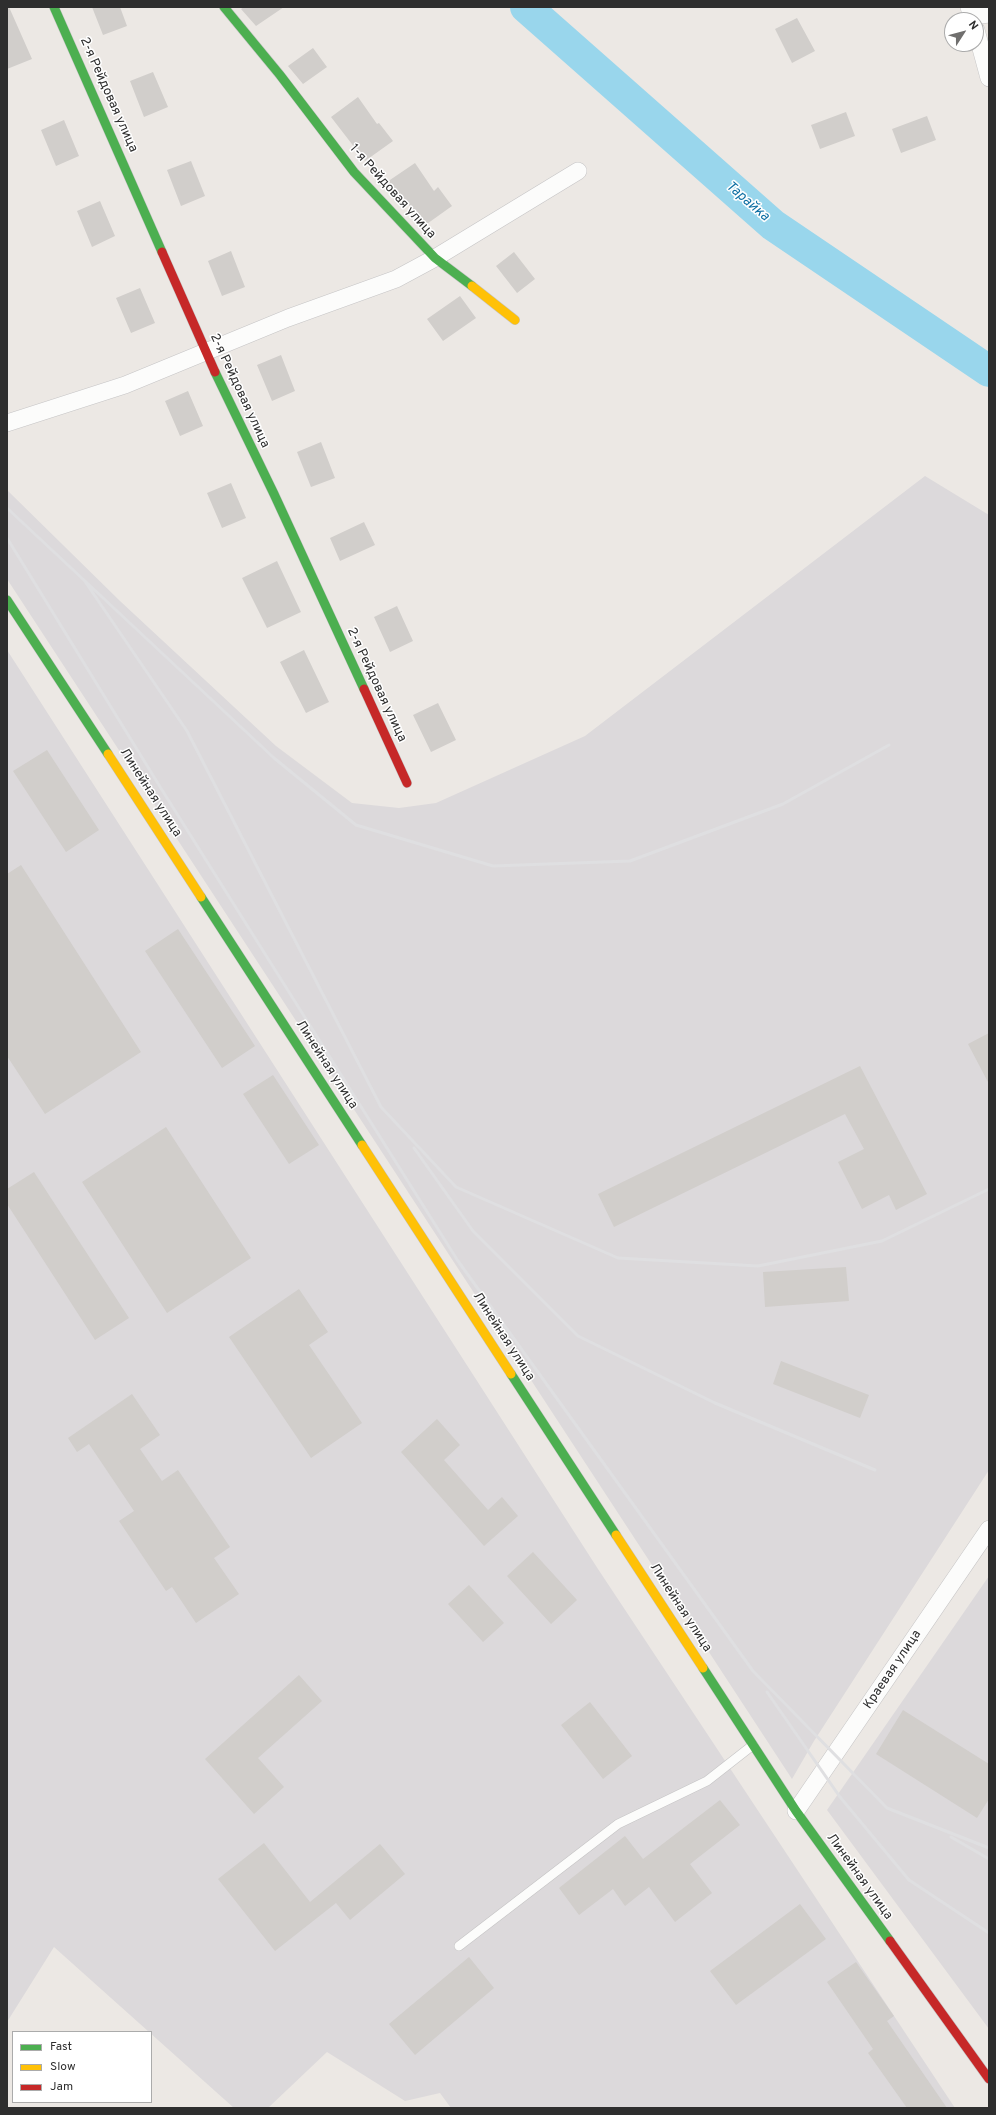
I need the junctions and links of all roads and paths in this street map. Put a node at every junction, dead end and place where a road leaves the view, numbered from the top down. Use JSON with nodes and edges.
{"nodes":[{"id":1,"x":54,"y":7,"type":"edge"},
{"id":2,"x":224,"y":7,"type":"edge"},
{"id":3,"x":982,"y":52,"type":"edge"},
{"id":4,"x":989,"y":78,"type":"edge"},
{"id":5,"x":578,"y":171,"type":"dead end"},
{"id":6,"x":435,"y":258,"type":"junction"},
{"id":7,"x":515,"y":320,"type":"dead end"},
{"id":8,"x":205,"y":351,"type":"junction"},
{"id":9,"x":7,"y":423,"type":"edge"},
{"id":10,"x":7,"y":600,"type":"edge"},
{"id":11,"x":407,"y":783,"type":"dead end"},
{"id":12,"x":989,"y":1529,"type":"edge"},
{"id":13,"x":753,"y":1745,"type":"junction"},
{"id":14,"x":796,"y":1811,"type":"junction"},
{"id":15,"x":460,"y":1946,"type":"dead end"},
{"id":16,"x":989,"y":2079,"type":"edge"}],
"edges":[{"from":1,"to":8,"type":"street","name":"2-я Рейдовая улица"},
{"from":2,"to":6,"type":"street","name":"1-я Рейдовая улица"},
{"from":3,"to":4,"type":"street"},
{"from":5,"to":6,"type":"street"},
{"from":6,"to":7,"type":"street","name":"1-я Рейдовая улица"},
{"from":6,"to":8,"type":"street"},
{"from":8,"to":9,"type":"street"},
{"from":8,"to":11,"type":"street","name":"2-я Рейдовая улица"},
{"from":10,"to":13,"type":"street","name":"Линейная улица"},
{"from":12,"to":14,"type":"street","name":"Краевая улица"},
{"from":13,"to":14,"type":"street","name":"Линейная улица"},
{"from":13,"to":15,"type":"lane"},
{"from":14,"to":16,"type":"street","name":"Линейная улица"}]}
